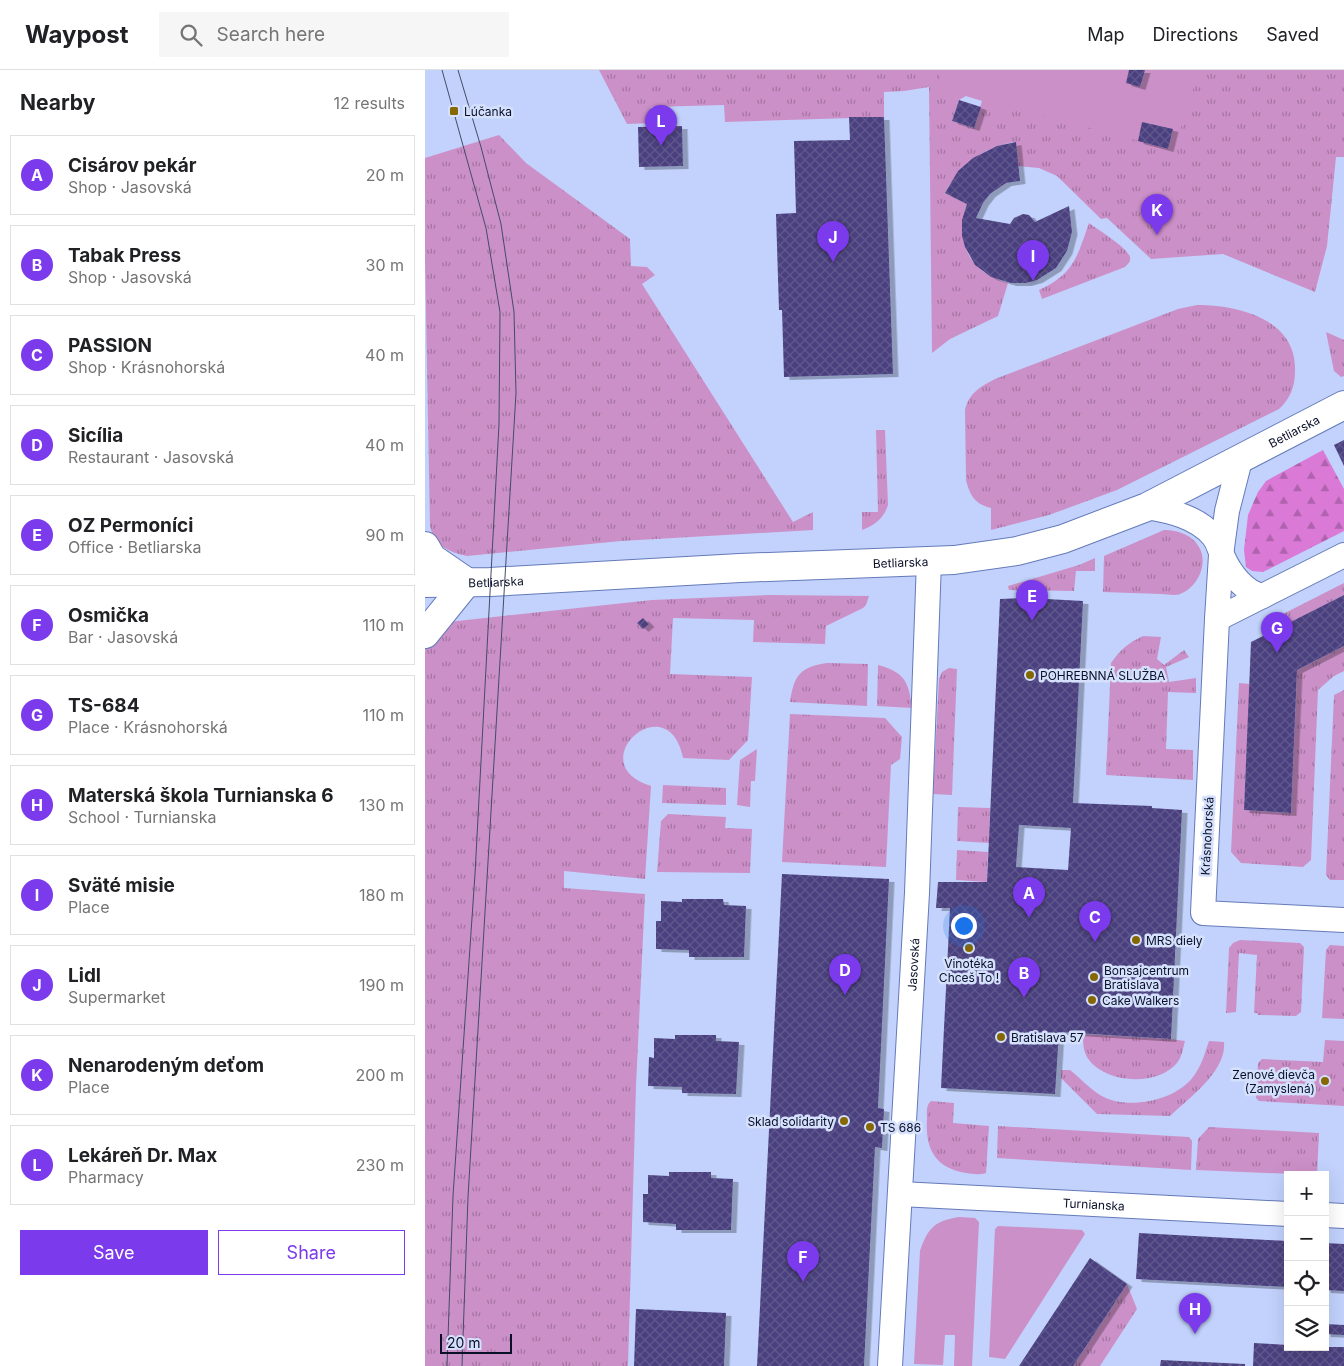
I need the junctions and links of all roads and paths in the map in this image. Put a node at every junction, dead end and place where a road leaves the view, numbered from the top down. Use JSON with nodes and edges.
{"nodes":[{"id":1,"x":1344,"y":405,"type":"edge"},
{"id":2,"x":1240,"y":460,"type":"junction"},
{"id":3,"x":1147,"y":507,"type":"junction"},
{"id":4,"x":425,"y":546,"type":"edge"},
{"id":5,"x":1221,"y":555,"type":"junction"},
{"id":6,"x":1344,"y":555,"type":"edge"},
{"id":7,"x":929,"y":561,"type":"junction"},
{"id":8,"x":467,"y":582,"type":"junction"},
{"id":9,"x":425,"y":583,"type":"edge"},
{"id":10,"x":1263,"y":596,"type":"junction"},
{"id":11,"x":1217,"y":619,"type":"junction"},
{"id":12,"x":425,"y":634,"type":"edge"},
{"id":13,"x":1344,"y":920,"type":"edge"},
{"id":14,"x":900,"y":1194,"type":"junction"},
{"id":15,"x":1284,"y":1214,"type":"edge"},
{"id":16,"x":1329,"y":1216,"type":"edge"},
{"id":17,"x":1344,"y":1216,"type":"edge"},
{"id":18,"x":890,"y":1366,"type":"edge"}],
"edges":[{"from":1,"to":2,"type":"street","name":"Betliarska"},
{"from":2,"to":3,"type":"street","name":"Betliarska"},
{"from":2,"to":5,"type":"street","name":"Krásnohorská"},
{"from":3,"to":5,"type":"street"},
{"from":3,"to":7,"type":"street","name":"Betliarska"},
{"from":4,"to":8,"type":"street"},
{"from":5,"to":10,"type":"street"},
{"from":5,"to":11,"type":"street","name":"Krásnohorská"},
{"from":6,"to":10,"type":"street"},
{"from":7,"to":8,"type":"street","name":"Betliarska"},
{"from":7,"to":14,"type":"street","name":"Jasovská"},
{"from":8,"to":9,"type":"street","name":"Betliarska"},
{"from":8,"to":12,"type":"street"},
{"from":10,"to":11,"type":"street"},
{"from":11,"to":13,"type":"street","name":"Krásnohorská"},
{"from":14,"to":15,"type":"street","name":"Turnianska"},
{"from":14,"to":18,"type":"street","name":"Jasovská"},
{"from":16,"to":17,"type":"street"}]}
